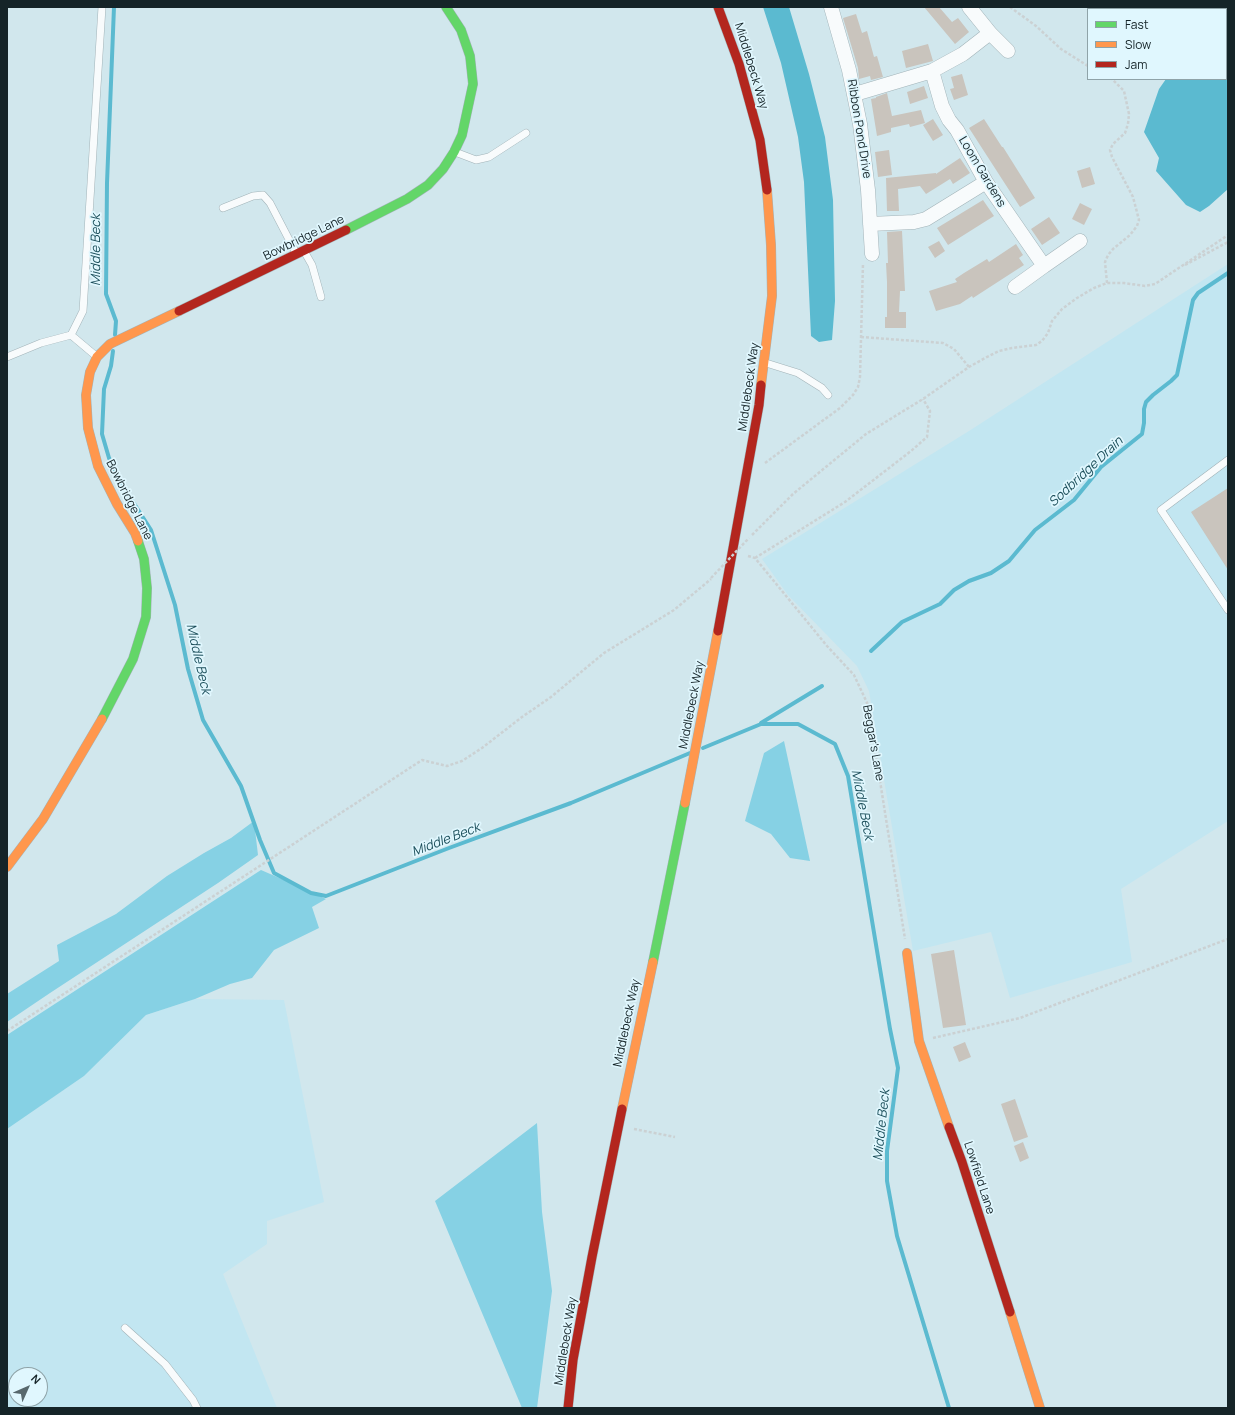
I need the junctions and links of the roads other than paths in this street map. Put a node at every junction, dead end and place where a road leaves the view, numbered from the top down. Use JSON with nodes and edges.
{"nodes":[{"id":1,"x":102,"y":7,"type":"edge"},
{"id":2,"x":446,"y":7,"type":"edge"},
{"id":3,"x":718,"y":7,"type":"edge"},
{"id":4,"x":831,"y":7,"type":"edge"},
{"id":5,"x":968,"y":7,"type":"edge"},
{"id":6,"x":990,"y":33,"type":"junction"},
{"id":7,"x":1008,"y":51,"type":"dead end"},
{"id":8,"x":932,"y":71,"type":"junction"},
{"id":9,"x":855,"y":94,"type":"junction"},
{"id":10,"x":526,"y":133,"type":"dead end"},
{"id":11,"x":454,"y":152,"type":"junction"},
{"id":12,"x":986,"y":182,"type":"junction"},
{"id":13,"x":223,"y":208,"type":"dead end"},
{"id":14,"x":870,"y":224,"type":"junction"},
{"id":15,"x":1080,"y":241,"type":"dead end"},
{"id":16,"x":301,"y":253,"type":"junction"},
{"id":17,"x":867,"y":256,"type":"road end"},
{"id":18,"x":1044,"y":266,"type":"junction"},
{"id":19,"x":1015,"y":287,"type":"dead end"},
{"id":20,"x":321,"y":297,"type":"dead end"},
{"id":21,"x":71,"y":335,"type":"junction"},
{"id":22,"x":7,"y":357,"type":"edge"},
{"id":23,"x":97,"y":357,"type":"junction"},
{"id":24,"x":764,"y":362,"type":"junction"},
{"id":25,"x":828,"y":395,"type":"dead end"},
{"id":26,"x":1228,"y":460,"type":"edge"},
{"id":27,"x":1228,"y":610,"type":"edge"},
{"id":28,"x":7,"y":866,"type":"edge"},
{"id":29,"x":907,"y":953,"type":"road end"},
{"id":30,"x":125,"y":1328,"type":"dead end"},
{"id":31,"x":197,"y":1408,"type":"edge"},
{"id":32,"x":568,"y":1408,"type":"edge"},
{"id":33,"x":1040,"y":1408,"type":"edge"}],
"edges":[{"from":1,"to":21,"type":"lane"},
{"from":2,"to":11,"type":"street","name":"Bowbridge Lane"},
{"from":3,"to":24,"type":"street","name":"Middlebeck Way"},
{"from":4,"to":9,"type":"street","name":"Ribbon Pond Drive"},
{"from":5,"to":6,"type":"street"},
{"from":6,"to":7,"type":"street"},
{"from":6,"to":8,"type":"street"},
{"from":8,"to":9,"type":"street"},
{"from":8,"to":12,"type":"street","name":"Loom Gardens"},
{"from":9,"to":14,"type":"street","name":"Ribbon Pond Drive"},
{"from":10,"to":11,"type":"lane"},
{"from":11,"to":16,"type":"street","name":"Bowbridge Lane"},
{"from":12,"to":14,"type":"street"},
{"from":12,"to":18,"type":"street","name":"Loom Gardens"},
{"from":13,"to":16,"type":"lane"},
{"from":14,"to":17,"type":"street","name":"Ribbon Pond Drive"},
{"from":15,"to":18,"type":"street"},
{"from":16,"to":20,"type":"lane"},
{"from":16,"to":23,"type":"street","name":"Bowbridge Lane"},
{"from":18,"to":19,"type":"street"},
{"from":21,"to":22,"type":"lane"},
{"from":21,"to":23,"type":"lane"},
{"from":23,"to":28,"type":"street","name":"Bowbridge Lane"},
{"from":24,"to":25,"type":"lane"},
{"from":24,"to":32,"type":"street","name":"Middlebeck Way"},
{"from":26,"to":27,"type":"lane"},
{"from":29,"to":33,"type":"street","name":"Lowfield Lane"},
{"from":30,"to":31,"type":"lane"}]}
